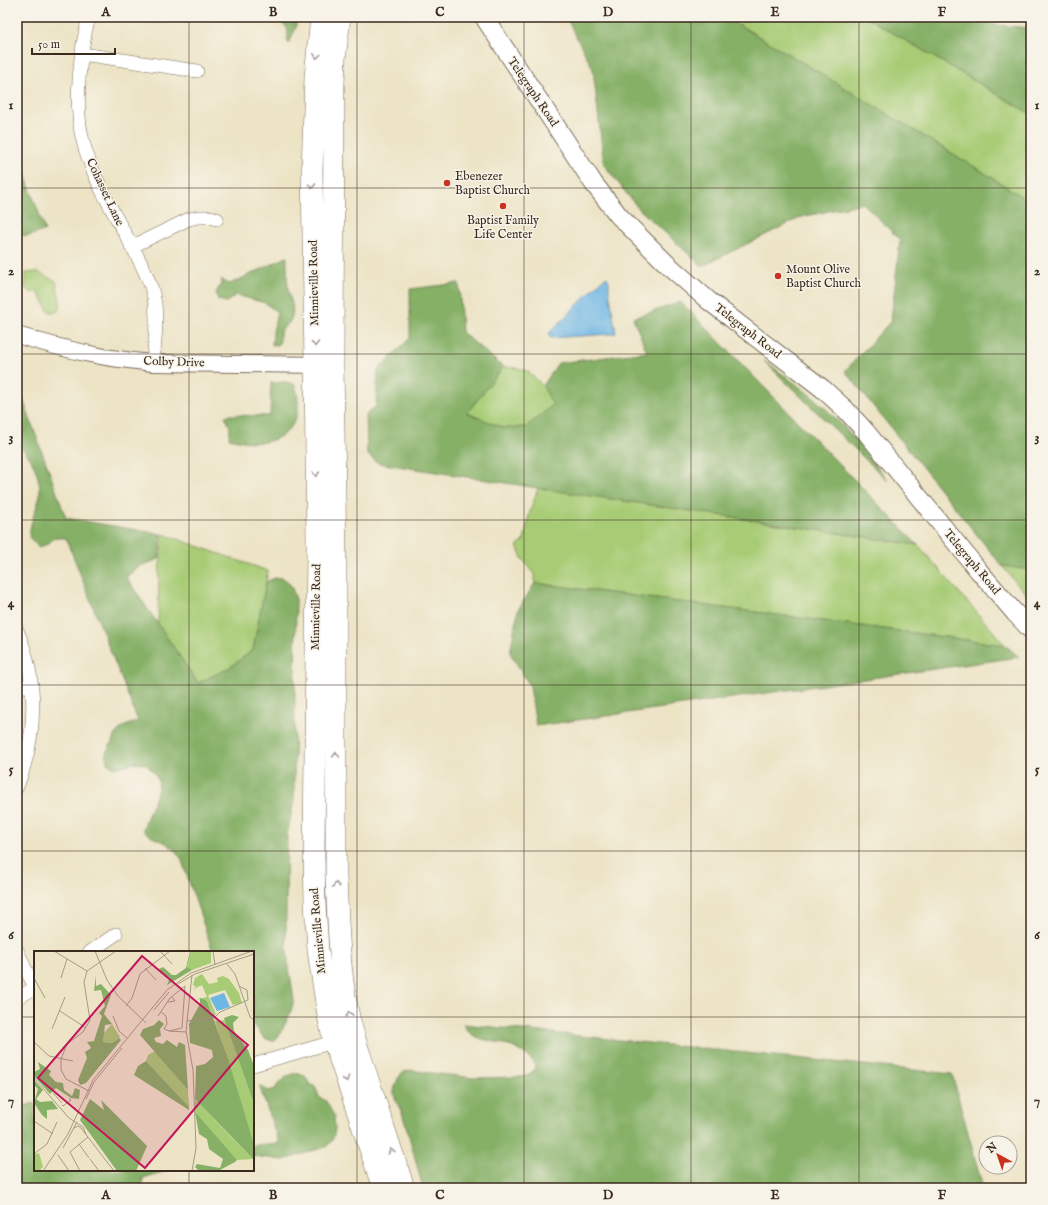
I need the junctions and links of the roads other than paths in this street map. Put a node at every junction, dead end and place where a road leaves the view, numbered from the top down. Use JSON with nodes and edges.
{"nodes":[{"id":1,"x":89,"y":17,"type":"edge"},
{"id":2,"x":321,"y":17,"type":"edge"},
{"id":3,"x":340,"y":17,"type":"edge"},
{"id":4,"x":484,"y":17,"type":"edge"},
{"id":5,"x":82,"y":54,"type":"junction"},
{"id":6,"x":197,"y":71,"type":"dead end"},
{"id":7,"x":216,"y":219,"type":"dead end"},
{"id":8,"x":131,"y":247,"type":"junction"},
{"id":9,"x":17,"y":336,"type":"edge"},
{"id":10,"x":153,"y":363,"type":"junction"},
{"id":11,"x":324,"y":365,"type":"junction"},
{"id":12,"x":17,"y":630,"type":"edge"},
{"id":13,"x":1031,"y":630,"type":"edge"},
{"id":14,"x":32,"y":685,"type":"junction"},
{"id":15,"x":17,"y":687,"type":"edge"},
{"id":16,"x":17,"y":787,"type":"edge"},
{"id":17,"x":116,"y":934,"type":"dead end"},
{"id":18,"x":17,"y":950,"type":"edge"},
{"id":19,"x":91,"y":951,"type":"edge"},
{"id":20,"x":34,"y":986,"type":"edge"},
{"id":21,"x":34,"y":989,"type":"edge"},
{"id":22,"x":17,"y":998,"type":"edge"},
{"id":23,"x":354,"y":1036,"type":"junction"},
{"id":24,"x":334,"y":1042,"type":"junction"},
{"id":25,"x":254,"y":1065,"type":"edge"},
{"id":26,"x":383,"y":1188,"type":"edge"},
{"id":27,"x":404,"y":1188,"type":"edge"}],
"edges":[{"from":1,"to":5,"type":"street","name":"Cohasset Lane"},
{"from":2,"to":11,"type":"main road","name":"Minnieville Road","one_way":true},
{"from":3,"to":11,"type":"main road","name":"Minnieville Road"},
{"from":4,"to":13,"type":"main road","name":"Telegraph Road"},
{"from":5,"to":6,"type":"street"},
{"from":5,"to":8,"type":"street","name":"Cohasset Lane"},
{"from":7,"to":8,"type":"street"},
{"from":8,"to":10,"type":"street","name":"Cohasset Lane"},
{"from":9,"to":10,"type":"street","name":"Colby Drive"},
{"from":10,"to":11,"type":"street","name":"Colby Drive"},
{"from":23,"to":11,"type":"main road","name":"Minnieville Road","one_way":true},
{"from":11,"to":24,"type":"main road","name":"Minnieville Road","one_way":true},
{"from":12,"to":14,"type":"street"},
{"from":14,"to":15,"type":"street"},
{"from":14,"to":16,"type":"street"},
{"from":17,"to":19,"type":"street"},
{"from":18,"to":20,"type":"street"},
{"from":21,"to":22,"type":"street"},
{"from":23,"to":24,"type":"street"},
{"from":27,"to":23,"type":"main road","name":"Minnieville Road","one_way":true},
{"from":24,"to":25,"type":"street"},
{"from":24,"to":26,"type":"main road","name":"Minnieville Road","one_way":true}]}
